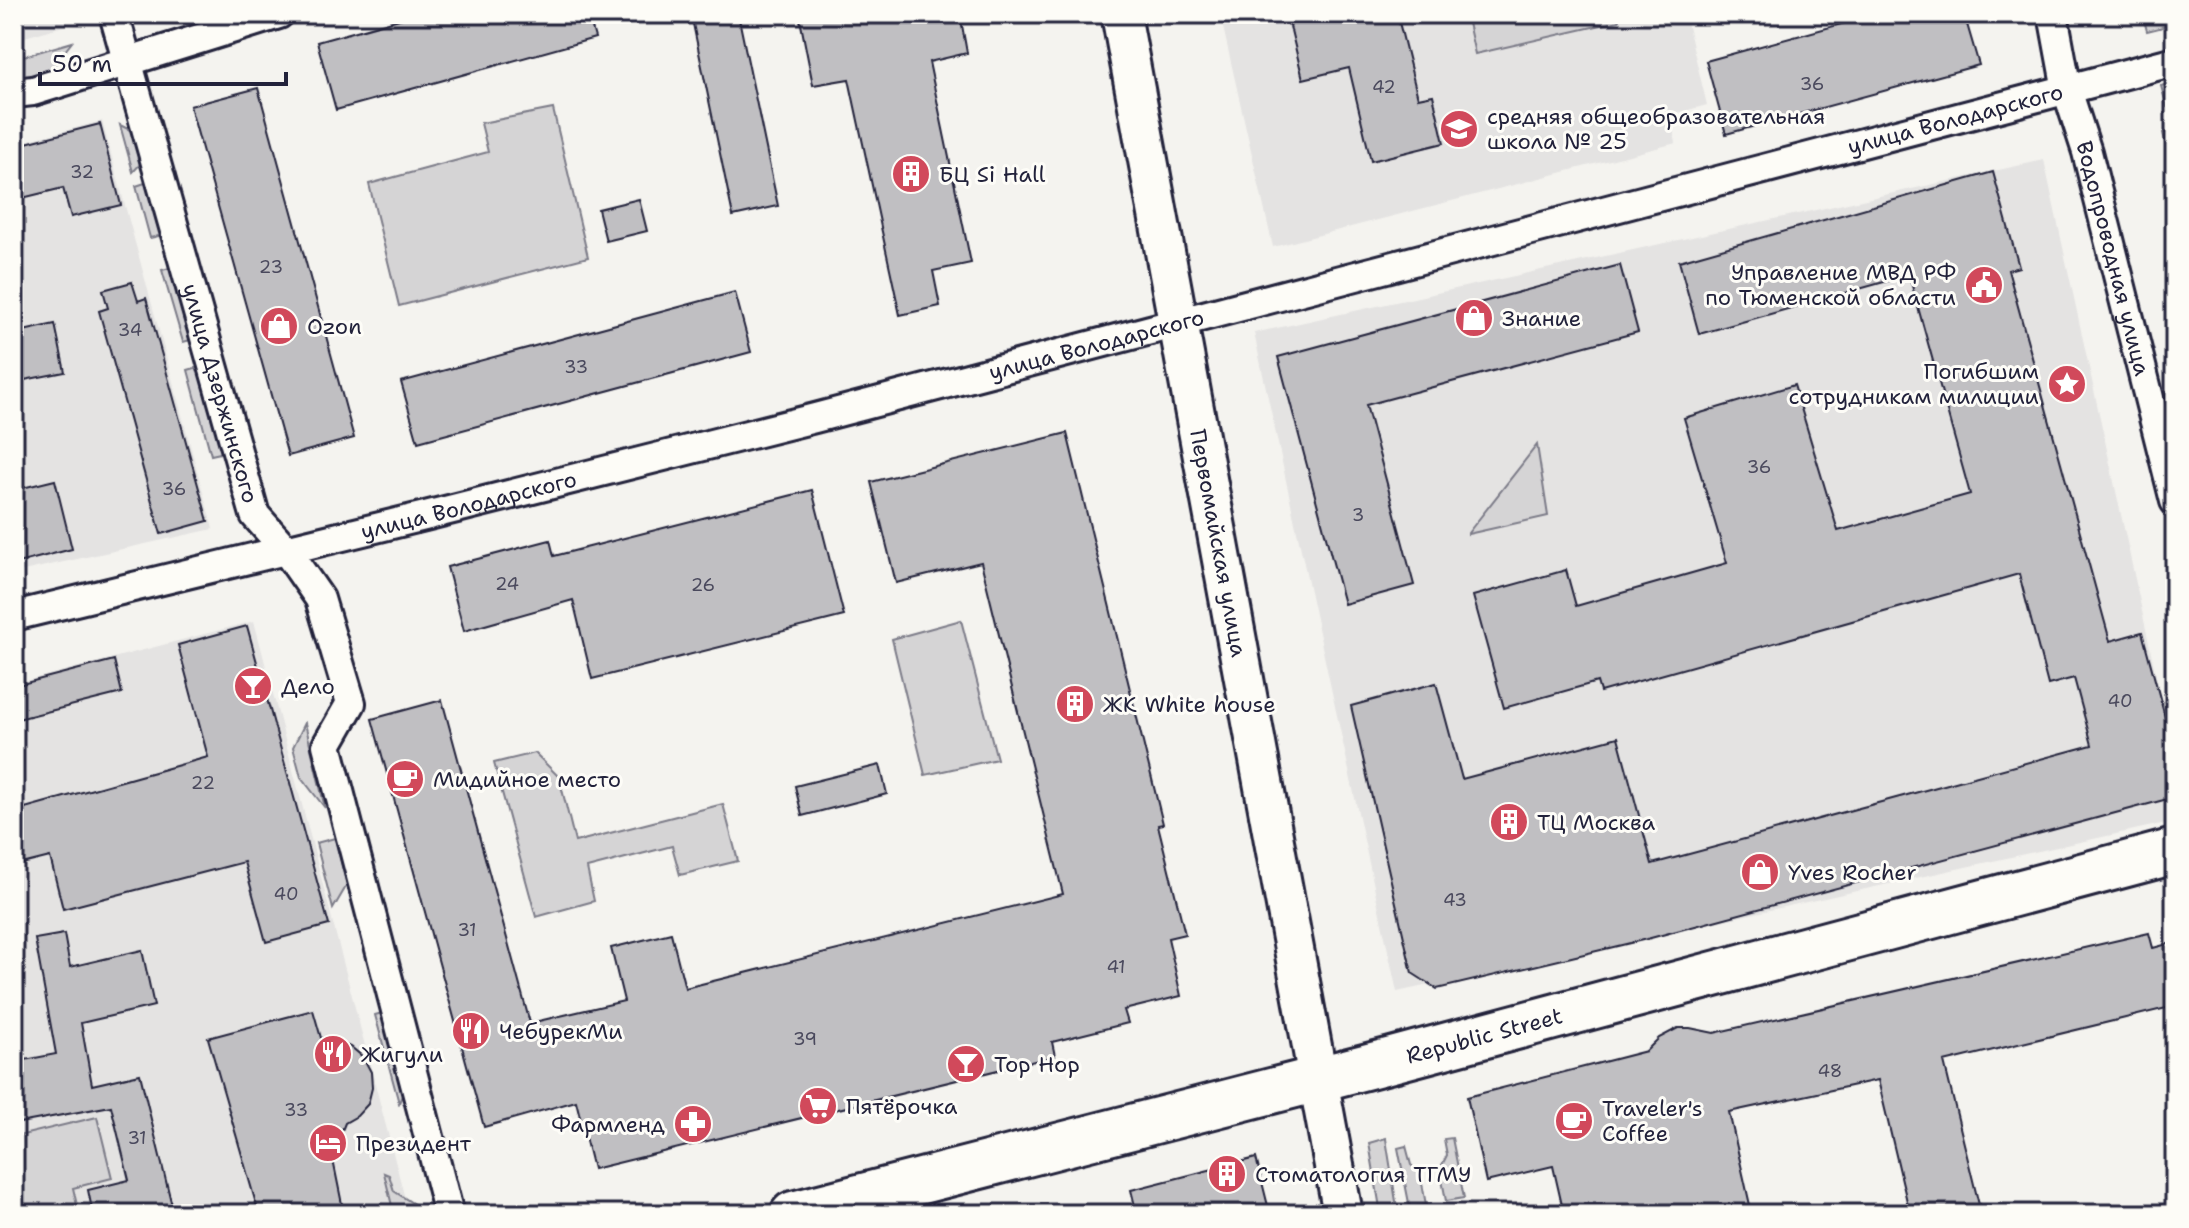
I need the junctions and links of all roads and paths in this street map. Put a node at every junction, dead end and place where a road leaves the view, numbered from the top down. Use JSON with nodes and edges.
{"nodes":[{"id":1,"x":114,"y":14,"type":"edge"},
{"id":2,"x":279,"y":14,"type":"edge"},
{"id":3,"x":1121,"y":14,"type":"edge"},
{"id":4,"x":2053,"y":14,"type":"edge"},
{"id":5,"x":128,"y":61,"type":"junction"},
{"id":6,"x":2175,"y":61,"type":"edge"},
{"id":7,"x":2067,"y":90,"type":"junction"},
{"id":8,"x":14,"y":93,"type":"edge"},
{"id":9,"x":1179,"y":321,"type":"junction"},
{"id":10,"x":2175,"y":501,"type":"edge"},
{"id":11,"x":286,"y":550,"type":"junction"},
{"id":12,"x":14,"y":616,"type":"edge"},
{"id":13,"x":2175,"y":851,"type":"edge"},
{"id":14,"x":1317,"y":1080,"type":"junction"},
{"id":15,"x":449,"y":1214,"type":"edge"},
{"id":16,"x":793,"y":1214,"type":"edge"},
{"id":17,"x":1343,"y":1214,"type":"edge"}],
"edges":[{"from":1,"to":5,"type":"street","name":"улица Дзержинского"},
{"from":2,"to":5,"type":"street"},
{"from":3,"to":9,"type":"street","name":"Первомайская улица"},
{"from":4,"to":7,"type":"street","name":"Водопроводная улица"},
{"from":5,"to":8,"type":"street"},
{"from":5,"to":11,"type":"street","name":"улица Дзержинского"},
{"from":6,"to":7,"type":"street","name":"улица Володарского"},
{"from":7,"to":9,"type":"street","name":"улица Володарского"},
{"from":7,"to":10,"type":"street","name":"Водопроводная улица"},
{"from":9,"to":11,"type":"street","name":"улица Володарского"},
{"from":9,"to":14,"type":"street","name":"Первомайская улица"},
{"from":11,"to":12,"type":"street","name":"улица Володарского"},
{"from":11,"to":15,"type":"street","name":"улица Дзержинского"},
{"from":13,"to":14,"type":"main road","name":"Republic Street"},
{"from":14,"to":16,"type":"main road","name":"Republic Street"},
{"from":14,"to":17,"type":"street","name":"Первомайская улица"}]}
